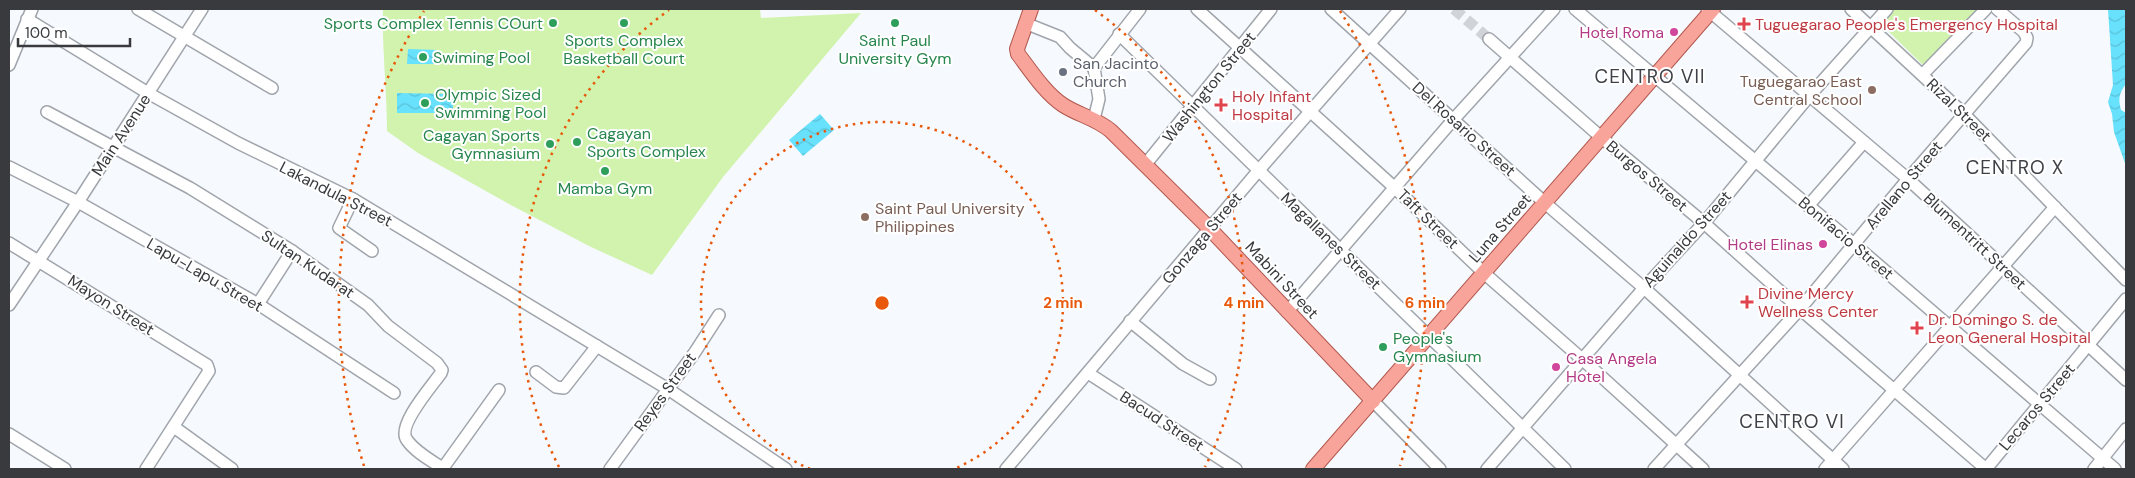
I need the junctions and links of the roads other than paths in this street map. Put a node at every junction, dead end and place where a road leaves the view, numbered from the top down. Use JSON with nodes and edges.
{"nodes":[{"id":1,"x":138,"y":9,"type":"edge"},
{"id":2,"x":202,"y":9,"type":"edge"},
{"id":3,"x":1031,"y":9,"type":"edge"},
{"id":4,"x":1140,"y":9,"type":"edge"},
{"id":5,"x":1197,"y":9,"type":"edge"},
{"id":6,"x":1272,"y":9,"type":"edge"},
{"id":7,"x":1331,"y":9,"type":"edge"},
{"id":8,"x":1400,"y":9,"type":"edge"},
{"id":9,"x":1554,"y":9,"type":"edge"},
{"id":10,"x":1575,"y":9,"type":"edge"},
{"id":11,"x":1851,"y":9,"type":"edge"},
{"id":12,"x":1887,"y":9,"type":"edge"},
{"id":13,"x":1986,"y":9,"type":"edge"},
{"id":14,"x":1997,"y":9,"type":"edge"},
{"id":15,"x":1710,"y":10,"type":"edge"},
{"id":16,"x":29,"y":14,"type":"edge"},
{"id":17,"x":1025,"y":23,"type":"junction"},
{"id":18,"x":1871,"y":26,"type":"junction"},
{"id":19,"x":1119,"y":34,"type":"junction"},
{"id":20,"x":184,"y":36,"type":"junction"},
{"id":21,"x":1489,"y":39,"type":"tunnel mouth"},
{"id":22,"x":1370,"y":43,"type":"junction"},
{"id":23,"x":1241,"y":48,"type":"junction"},
{"id":24,"x":1510,"y":58,"type":"junction"},
{"id":25,"x":9,"y":65,"type":"edge"},
{"id":26,"x":1094,"y":68,"type":"junction"},
{"id":27,"x":1922,"y":74,"type":"junction"},
{"id":28,"x":1654,"y":78,"type":"junction"},
{"id":29,"x":272,"y":88,"type":"dead end"},
{"id":30,"x":148,"y":93,"type":"junction"},
{"id":31,"x":1810,"y":95,"type":"junction"},
{"id":32,"x":1193,"y":107,"type":"junction"},
{"id":33,"x":1310,"y":111,"type":"junction"},
{"id":34,"x":47,"y":112,"type":"dead end"},
{"id":35,"x":1964,"y":114,"type":"junction"},
{"id":36,"x":1094,"y":119,"type":"junction"},
{"id":37,"x":1453,"y":120,"type":"junction"},
{"id":38,"x":1602,"y":138,"type":"junction"},
{"id":39,"x":1864,"y":142,"type":"junction"},
{"id":40,"x":112,"y":149,"type":"junction"},
{"id":41,"x":1755,"y":160,"type":"junction"},
{"id":42,"x":1145,"y":165,"type":"junction"},
{"id":43,"x":9,"y":167,"type":"edge"},
{"id":44,"x":1259,"y":170,"type":"junction"},
{"id":45,"x":1908,"y":179,"type":"junction"},
{"id":46,"x":1395,"y":188,"type":"junction"},
{"id":47,"x":354,"y":199,"type":"junction"},
{"id":48,"x":78,"y":202,"type":"junction"},
{"id":49,"x":1545,"y":203,"type":"junction"},
{"id":50,"x":1808,"y":206,"type":"junction"},
{"id":51,"x":2055,"y":208,"type":"junction"},
{"id":52,"x":1704,"y":223,"type":"junction"},
{"id":53,"x":1210,"y":229,"type":"junction"},
{"id":54,"x":9,"y":243,"type":"edge"},
{"id":55,"x":1854,"y":244,"type":"junction"},
{"id":56,"x":1341,"y":250,"type":"junction"},
{"id":57,"x":292,"y":251,"type":"junction"},
{"id":58,"x":372,"y":251,"type":"dead end"},
{"id":59,"x":38,"y":260,"type":"junction"},
{"id":60,"x":2002,"y":266,"type":"junction"},
{"id":61,"x":1484,"y":273,"type":"junction"},
{"id":62,"x":2126,"y":280,"type":"edge"},
{"id":63,"x":1644,"y":288,"type":"junction"},
{"id":64,"x":2126,"y":299,"type":"edge"},
{"id":65,"x":258,"y":304,"type":"junction"},
{"id":66,"x":9,"y":306,"type":"edge"},
{"id":67,"x":1800,"y":309,"type":"junction"},
{"id":68,"x":1287,"y":312,"type":"junction"},
{"id":69,"x":719,"y":315,"type":"dead end"},
{"id":70,"x":1130,"y":321,"type":"junction"},
{"id":71,"x":1950,"y":327,"type":"junction"},
{"id":72,"x":1428,"y":337,"type":"junction"},
{"id":73,"x":2089,"y":345,"type":"junction"},
{"id":74,"x":597,"y":346,"type":"junction"},
{"id":75,"x":1582,"y":359,"type":"junction"},
{"id":76,"x":536,"y":372,"type":"dead end"},
{"id":77,"x":1088,"y":373,"type":"junction"},
{"id":78,"x":1740,"y":376,"type":"junction"},
{"id":79,"x":1210,"y":379,"type":"dead end"},
{"id":80,"x":2126,"y":380,"type":"edge"},
{"id":81,"x":668,"y":389,"type":"junction"},
{"id":82,"x":499,"y":390,"type":"dead end"},
{"id":83,"x":1895,"y":390,"type":"junction"},
{"id":84,"x":394,"y":393,"type":"dead end"},
{"id":85,"x":1372,"y":401,"type":"junction"},
{"id":86,"x":2039,"y":404,"type":"junction"},
{"id":87,"x":174,"y":427,"type":"junction"},
{"id":88,"x":1523,"y":427,"type":"junction"},
{"id":89,"x":2126,"y":430,"type":"edge"},
{"id":90,"x":9,"y":434,"type":"edge"},
{"id":91,"x":1675,"y":445,"type":"junction"},
{"id":92,"x":219,"y":459,"type":"junction"},
{"id":93,"x":2102,"y":459,"type":"junction"},
{"id":94,"x":1829,"y":465,"type":"edge"},
{"id":95,"x":65,"y":469,"type":"edge"},
{"id":96,"x":146,"y":469,"type":"edge"},
{"id":97,"x":211,"y":469,"type":"edge"},
{"id":98,"x":232,"y":469,"type":"edge"},
{"id":99,"x":443,"y":469,"type":"edge"},
{"id":100,"x":610,"y":469,"type":"edge"},
{"id":101,"x":786,"y":469,"type":"edge"},
{"id":102,"x":1006,"y":469,"type":"edge"},
{"id":103,"x":1236,"y":469,"type":"edge"},
{"id":104,"x":1313,"y":469,"type":"edge"},
{"id":105,"x":1440,"y":469,"type":"edge"},
{"id":106,"x":1487,"y":469,"type":"edge"},
{"id":107,"x":1565,"y":469,"type":"edge"},
{"id":108,"x":1654,"y":469,"type":"edge"},
{"id":109,"x":1703,"y":469,"type":"edge"},
{"id":110,"x":1843,"y":469,"type":"edge"},
{"id":111,"x":1986,"y":469,"type":"edge"},
{"id":112,"x":2094,"y":469,"type":"edge"},
{"id":113,"x":2115,"y":469,"type":"edge"}],
"edges":[{"from":1,"to":20,"type":"street"},
{"from":2,"to":20,"type":"street","name":"Main Avenue"},
{"from":3,"to":17,"type":"main road"},
{"from":4,"to":19,"type":"street"},
{"from":5,"to":23,"type":"street","name":"Taft Street"},
{"from":6,"to":23,"type":"street","name":"Washington Street"},
{"from":7,"to":22,"type":"street","name":"Del Rosario Street"},
{"from":8,"to":22,"type":"street","name":"Gonzaga Street"},
{"from":9,"to":24,"type":"street"},
{"from":10,"to":28,"type":"street","name":"Bonifacio Street"},
{"from":11,"to":18,"type":"street","name":"Rizal Street"},
{"from":12,"to":18,"type":"street","name":"Aguinaldo Street"},
{"from":13,"to":27,"type":"street"},
{"from":14,"to":35,"type":"street","name":"Arellano Street"},
{"from":15,"to":28,"type":"main road","name":"Luna Street"},
{"from":15,"to":31,"type":"street","name":"Blumentritt Street"},
{"from":16,"to":25,"type":"street"},
{"from":16,"to":30,"type":"street","name":"Lakandula Street"},
{"from":17,"to":26,"type":"street"},
{"from":17,"to":36,"type":"main road","name":"Mabini Street"},
{"from":18,"to":27,"type":"street","name":"Rizal Street"},
{"from":18,"to":31,"type":"street","name":"Aguinaldo Street"},
{"from":19,"to":26,"type":"street"},
{"from":19,"to":32,"type":"street","name":"Magallanes Street"},
{"from":20,"to":29,"type":"street"},
{"from":20,"to":30,"type":"street","name":"Main Avenue"},
{"from":21,"to":24,"type":"street","name":"Burgos Street"},
{"from":22,"to":33,"type":"street","name":"Gonzaga Street"},
{"from":22,"to":37,"type":"street","name":"Del Rosario Street"},
{"from":23,"to":32,"type":"street","name":"Washington Street"},
{"from":23,"to":33,"type":"street","name":"Taft Street"},
{"from":24,"to":37,"type":"street"},
{"from":24,"to":38,"type":"street","name":"Burgos Street"},
{"from":26,"to":36,"type":"street"},
{"from":27,"to":35,"type":"street","name":"Rizal Street"},
{"from":28,"to":38,"type":"main road","name":"Luna Street"},
{"from":28,"to":41,"type":"street","name":"Bonifacio Street"},
{"from":30,"to":40,"type":"street","name":"Main Avenue"},
{"from":30,"to":47,"type":"street","name":"Lakandula Street"},
{"from":31,"to":39,"type":"street","name":"Blumentritt Street"},
{"from":31,"to":41,"type":"street","name":"Aguinaldo Street"},
{"from":32,"to":42,"type":"street","name":"Washington Street"},
{"from":32,"to":44,"type":"street","name":"Magallanes Street"},
{"from":33,"to":44,"type":"street","name":"Gonzaga Street"},
{"from":33,"to":46,"type":"street","name":"Taft Street"},
{"from":34,"to":40,"type":"street","name":"Sultan Kudarat"},
{"from":35,"to":45,"type":"street","name":"Arellano Street"},
{"from":35,"to":51,"type":"street","name":"Rizal Street"},
{"from":36,"to":42,"type":"main road","name":"Mabini Street"},
{"from":37,"to":46,"type":"street"},
{"from":37,"to":49,"type":"street","name":"Del Rosario Street"},
{"from":38,"to":49,"type":"main road","name":"Luna Street"},
{"from":38,"to":52,"type":"street","name":"Burgos Street"},
{"from":39,"to":45,"type":"street","name":"Blumentritt Street"},
{"from":39,"to":50,"type":"street"},
{"from":40,"to":48,"type":"street","name":"Main Avenue"},
{"from":40,"to":57,"type":"street","name":"Sultan Kudarat"},
{"from":41,"to":50,"type":"street","name":"Bonifacio Street"},
{"from":41,"to":52,"type":"street","name":"Aguinaldo Street"},
{"from":42,"to":53,"type":"main road","name":"Mabini Street"},
{"from":43,"to":48,"type":"street","name":"Lapu-Lapu Street"},
{"from":44,"to":53,"type":"street","name":"Gonzaga Street"},
{"from":44,"to":56,"type":"street","name":"Magallanes Street"},
{"from":45,"to":55,"type":"street","name":"Arellano Street"},
{"from":45,"to":60,"type":"street","name":"Blumentritt Street"},
{"from":46,"to":56,"type":"street"},
{"from":46,"to":61,"type":"street","name":"Taft Street"},
{"from":47,"to":58,"type":"street"},
{"from":47,"to":74,"type":"street","name":"Lakandula Street"},
{"from":48,"to":59,"type":"street","name":"Main Avenue"},
{"from":48,"to":65,"type":"street","name":"Lapu-Lapu Street"},
{"from":49,"to":61,"type":"main road","name":"Luna Street"},
{"from":49,"to":63,"type":"street","name":"Del Rosario Street"},
{"from":50,"to":55,"type":"street","name":"Bonifacio Street"},
{"from":51,"to":60,"type":"street"},
{"from":51,"to":62,"type":"street","name":"Rizal Street"},
{"from":52,"to":63,"type":"street","name":"Aguinaldo Street"},
{"from":52,"to":67,"type":"street","name":"Burgos Street"},
{"from":53,"to":68,"type":"main road","name":"Mabini Street"},
{"from":53,"to":70,"type":"street","name":"Gonzaga Street"},
{"from":54,"to":59,"type":"street","name":"Mayon Street"},
{"from":55,"to":67,"type":"street","name":"Arellano Street"},
{"from":55,"to":71,"type":"street","name":"Bonifacio Street"},
{"from":56,"to":68,"type":"street"},
{"from":56,"to":72,"type":"street","name":"Magallanes Street"},
{"from":57,"to":65,"type":"street"},
{"from":57,"to":99,"type":"street","name":"Sultan Kudarat"},
{"from":59,"to":66,"type":"street","name":"Main Avenue"},
{"from":59,"to":87,"type":"street","name":"Mayon Street"},
{"from":60,"to":71,"type":"street"},
{"from":60,"to":73,"type":"street","name":"Blumentritt Street"},
{"from":61,"to":72,"type":"main road","name":"Luna Street"},
{"from":61,"to":75,"type":"street","name":"Taft Street"},
{"from":63,"to":75,"type":"street","name":"Aguinaldo Street"},
{"from":63,"to":78,"type":"street","name":"Del Rosario Street"},
{"from":64,"to":73,"type":"street","name":"Lecaros Street"},
{"from":65,"to":84,"type":"street","name":"Lapu-Lapu Street"},
{"from":67,"to":78,"type":"street","name":"Arellano Street"},
{"from":67,"to":83,"type":"street","name":"Burgos Street"},
{"from":68,"to":85,"type":"main road","name":"Mabini Street"},
{"from":69,"to":81,"type":"street","name":"Reyes Street"},
{"from":70,"to":77,"type":"street","name":"Gonzaga Street"},
{"from":70,"to":79,"type":"street"},
{"from":71,"to":83,"type":"street"},
{"from":71,"to":86,"type":"street","name":"Bonifacio Street"},
{"from":72,"to":85,"type":"main road","name":"Luna Street"},
{"from":72,"to":88,"type":"street","name":"Magallanes Street"},
{"from":73,"to":80,"type":"street","name":"Blumentritt Street"},
{"from":73,"to":86,"type":"street","name":"Lecaros Street"},
{"from":74,"to":76,"type":"street"},
{"from":74,"to":81,"type":"street","name":"Lakandula Street"},
{"from":75,"to":88,"type":"street","name":"Aguinaldo Street"},
{"from":75,"to":91,"type":"street","name":"Taft Street"},
{"from":77,"to":102,"type":"street","name":"Gonzaga Street"},
{"from":77,"to":103,"type":"street","name":"Bacud Street"},
{"from":78,"to":91,"type":"street","name":"Arellano Street"},
{"from":78,"to":94,"type":"street","name":"Del Rosario Street"},
{"from":81,"to":100,"type":"street","name":"Reyes Street"},
{"from":81,"to":101,"type":"street","name":"Lakandula Street"},
{"from":82,"to":99,"type":"street"},
{"from":83,"to":94,"type":"street"},
{"from":83,"to":111,"type":"street","name":"Burgos Street"},
{"from":85,"to":104,"type":"main road","name":"Luna Street"},
{"from":85,"to":105,"type":"street","name":"Mabini Street"},
{"from":86,"to":93,"type":"street","name":"Bonifacio Street"},
{"from":86,"to":111,"type":"street","name":"Lecaros Street"},
{"from":87,"to":92,"type":"street"},
{"from":87,"to":96,"type":"street"},
{"from":88,"to":106,"type":"street","name":"Aguinaldo Street"},
{"from":88,"to":107,"type":"street","name":"Magallanes Street"},
{"from":89,"to":93,"type":"street"},
{"from":90,"to":95,"type":"street"},
{"from":91,"to":108,"type":"street","name":"Arellano Street"},
{"from":91,"to":109,"type":"street","name":"Taft Street"},
{"from":92,"to":97,"type":"street"},
{"from":92,"to":98,"type":"street"},
{"from":93,"to":112,"type":"street"},
{"from":93,"to":113,"type":"street","name":"Bonifacio Street"},
{"from":94,"to":110,"type":"street","name":"Del Rosario Street"}]}
